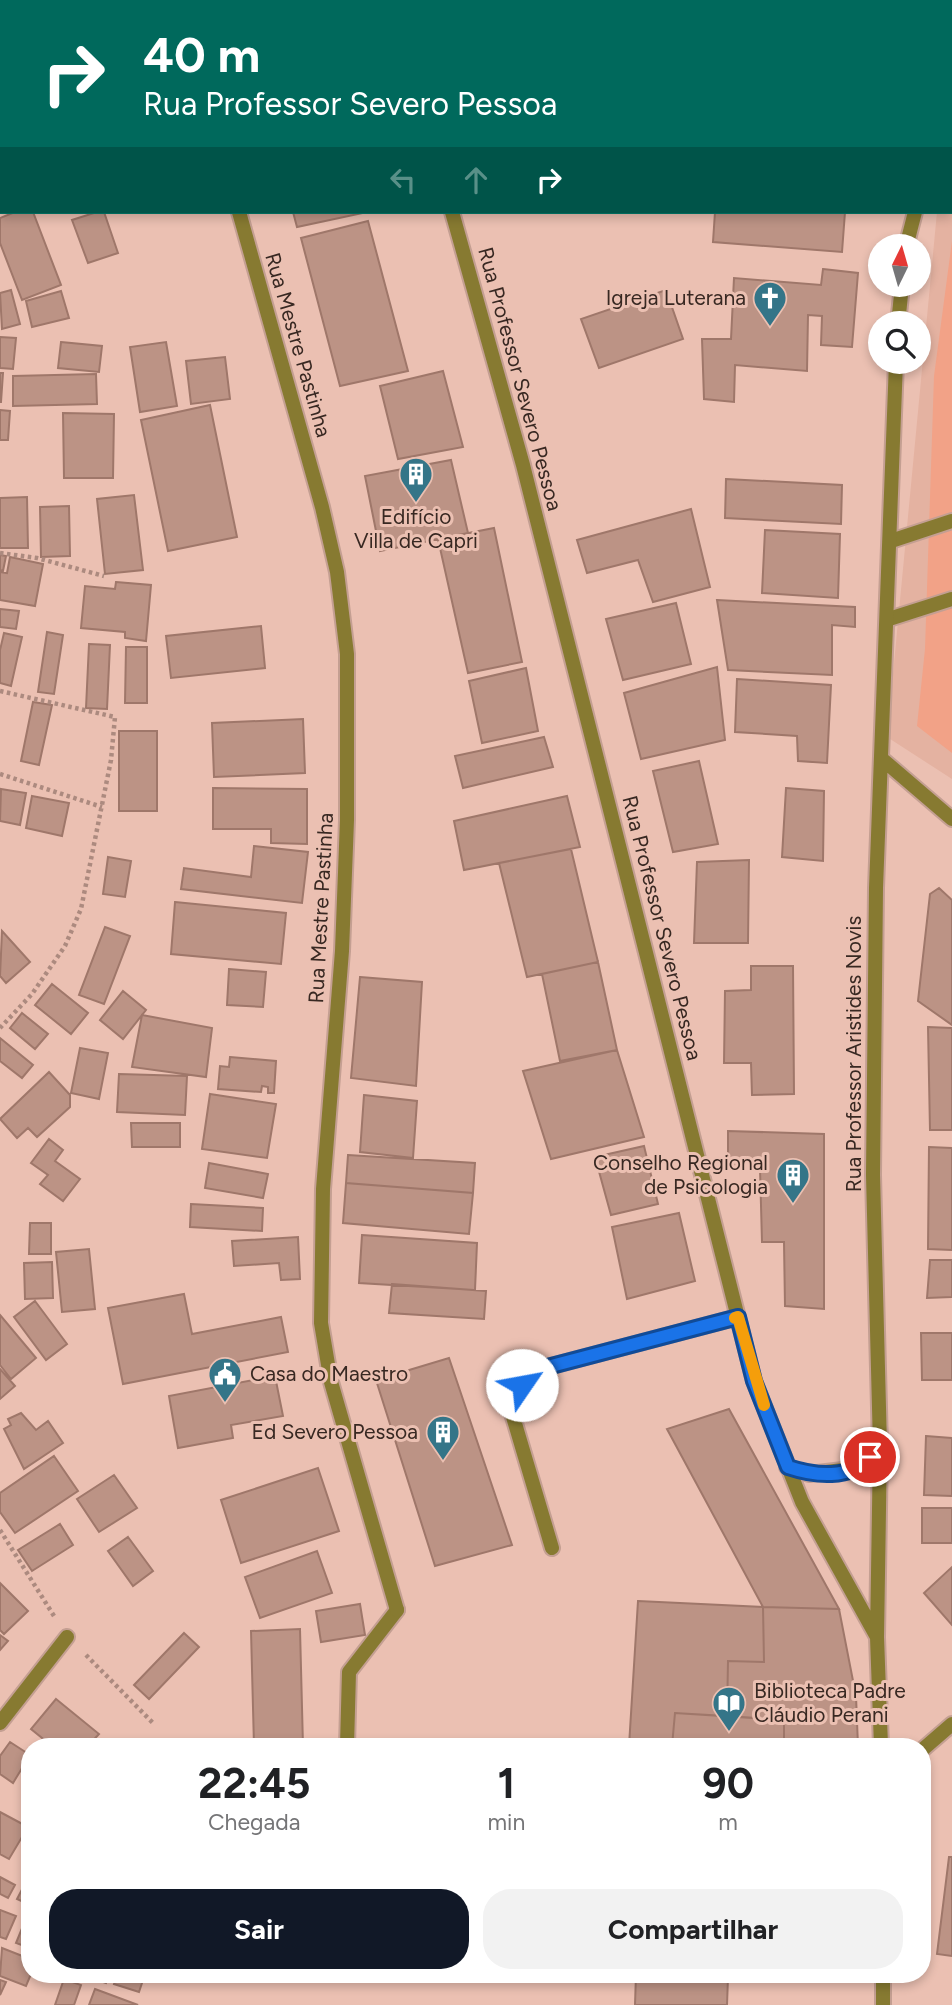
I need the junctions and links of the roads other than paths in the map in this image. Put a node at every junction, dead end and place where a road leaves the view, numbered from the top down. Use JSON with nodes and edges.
{"nodes":[{"id":1,"x":240,"y":214,"type":"edge"},
{"id":2,"x":453,"y":214,"type":"edge"},
{"id":3,"x":914,"y":214,"type":"edge"},
{"id":4,"x":909,"y":234,"type":"edge"},
{"id":5,"x":896,"y":374,"type":"edge"},
{"id":6,"x":952,"y":521,"type":"edge"},
{"id":7,"x":891,"y":541,"type":"junction"},
{"id":8,"x":952,"y":599,"type":"edge"},
{"id":9,"x":889,"y":619,"type":"junction"},
{"id":10,"x":882,"y":760,"type":"junction"},
{"id":11,"x":952,"y":819,"type":"edge"},
{"id":12,"x":738,"y":1317,"type":"junction"},
{"id":13,"x":880,"y":1446,"type":"junction"},
{"id":14,"x":788,"y":1467,"type":"junction"},
{"id":15,"x":552,"y":1548,"type":"dead end"},
{"id":16,"x":67,"y":1637,"type":"road end"},
{"id":17,"x":877,"y":1637,"type":"junction"},
{"id":18,"x":0,"y":1723,"type":"edge"},
{"id":19,"x":952,"y":1724,"type":"edge"},
{"id":20,"x":347,"y":1738,"type":"edge"},
{"id":21,"x":881,"y":1738,"type":"edge"},
{"id":22,"x":931,"y":1742,"type":"edge"},
{"id":23,"x":883,"y":1983,"type":"edge"},
{"id":24,"x":883,"y":2005,"type":"edge"}],
"edges":[{"from":1,"to":20,"type":"street","name":"Rua Mestre Pastinha"},
{"from":2,"to":12,"type":"street","name":"Rua Professor Severo Pessoa"},
{"from":3,"to":4,"type":"street"},
{"from":5,"to":7,"type":"street","name":"Rua Professor Aristides Novis"},
{"from":6,"to":7,"type":"street"},
{"from":7,"to":9,"type":"street","name":"Rua Professor Aristides Novis"},
{"from":8,"to":9,"type":"street"},
{"from":9,"to":10,"type":"street","name":"Rua Professor Aristides Novis"},
{"from":10,"to":11,"type":"street"},
{"from":10,"to":13,"type":"street","name":"Rua Professor Aristides Novis"},
{"from":12,"to":14,"type":"street","name":"Rua Professor Severo Pessoa"},
{"from":12,"to":15,"type":"street"},
{"from":13,"to":14,"type":"street"},
{"from":13,"to":17,"type":"street","name":"Rua Professor Aristides Novis"},
{"from":14,"to":17,"type":"street","name":"Rua Professor Severo Pessoa"},
{"from":16,"to":18,"type":"street"},
{"from":17,"to":21,"type":"street","name":"Rua Professor Aristides Novis"},
{"from":19,"to":22,"type":"street"},
{"from":23,"to":24,"type":"street"}]}
